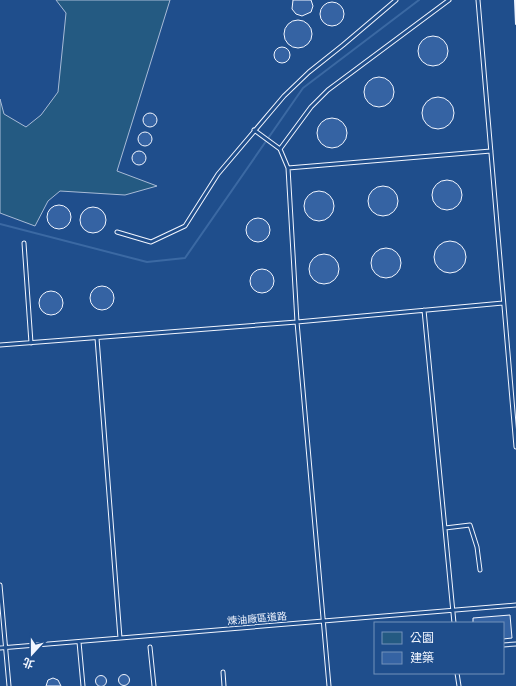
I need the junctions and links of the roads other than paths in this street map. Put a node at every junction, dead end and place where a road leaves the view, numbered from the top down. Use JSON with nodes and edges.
{"nodes":[{"id":1,"x":396,"y":0,"type":"edge"},
{"id":2,"x":449,"y":0,"type":"edge"},
{"id":3,"x":478,"y":0,"type":"edge"},
{"id":4,"x":254,"y":130,"type":"junction"},
{"id":5,"x":280,"y":149,"type":"junction"},
{"id":6,"x":491,"y":151,"type":"junction"},
{"id":7,"x":288,"y":168,"type":"junction"},
{"id":8,"x":118,"y":232,"type":"dead end"},
{"id":9,"x":24,"y":243,"type":"dead end"},
{"id":10,"x":503,"y":303,"type":"junction"},
{"id":11,"x":424,"y":310,"type":"junction"},
{"id":12,"x":297,"y":322,"type":"junction"},
{"id":13,"x":97,"y":338,"type":"junction"},
{"id":14,"x":31,"y":343,"type":"junction"},
{"id":15,"x":0,"y":345,"type":"edge"},
{"id":16,"x":516,"y":447,"type":"edge"},
{"id":17,"x":445,"y":528,"type":"junction"},
{"id":18,"x":480,"y":570,"type":"dead end"},
{"id":19,"x":0,"y":585,"type":"edge"},
{"id":20,"x":516,"y":605,"type":"edge"},
{"id":21,"x":453,"y":610,"type":"junction"},
{"id":22,"x":323,"y":621,"type":"junction"},
{"id":23,"x":454,"y":622,"type":"edge"},
{"id":24,"x":120,"y":638,"type":"junction"},
{"id":25,"x":79,"y":642,"type":"junction"},
{"id":26,"x":516,"y":644,"type":"edge"},
{"id":27,"x":504,"y":646,"type":"edge"},
{"id":28,"x":6,"y":647,"type":"junction"},
{"id":29,"x":150,"y":647,"type":"dead end"},
{"id":30,"x":0,"y":648,"type":"edge"},
{"id":31,"x":223,"y":672,"type":"dead end"},
{"id":32,"x":457,"y":674,"type":"edge"},
{"id":33,"x":9,"y":686,"type":"edge"},
{"id":34,"x":83,"y":686,"type":"edge"},
{"id":35,"x":154,"y":686,"type":"edge"},
{"id":36,"x":224,"y":686,"type":"edge"},
{"id":37,"x":329,"y":686,"type":"edge"},
{"id":38,"x":459,"y":686,"type":"edge"}],
"edges":[{"from":1,"to":4,"type":"lane"},
{"from":2,"to":5,"type":"lane"},
{"from":3,"to":6,"type":"lane"},
{"from":4,"to":5,"type":"lane"},
{"from":4,"to":8,"type":"lane"},
{"from":5,"to":7,"type":"lane"},
{"from":6,"to":7,"type":"lane"},
{"from":6,"to":10,"type":"lane"},
{"from":7,"to":12,"type":"lane"},
{"from":9,"to":14,"type":"lane"},
{"from":10,"to":11,"type":"lane"},
{"from":10,"to":16,"type":"lane"},
{"from":11,"to":12,"type":"lane"},
{"from":11,"to":17,"type":"lane"},
{"from":12,"to":13,"type":"lane"},
{"from":12,"to":22,"type":"lane"},
{"from":13,"to":14,"type":"lane"},
{"from":13,"to":24,"type":"lane"},
{"from":14,"to":15,"type":"lane"},
{"from":17,"to":18,"type":"lane"},
{"from":17,"to":21,"type":"lane"},
{"from":19,"to":28,"type":"lane"},
{"from":20,"to":21,"type":"lane","name":"煉油廠區道路"},
{"from":21,"to":22,"type":"lane","name":"煉油廠區道路"},
{"from":21,"to":23,"type":"lane"},
{"from":22,"to":24,"type":"lane","name":"煉油廠區道路"},
{"from":22,"to":37,"type":"lane"},
{"from":24,"to":25,"type":"lane","name":"煉油廠區道路"},
{"from":25,"to":28,"type":"lane","name":"煉油廠區道路"},
{"from":25,"to":34,"type":"lane"},
{"from":26,"to":27,"type":"lane"},
{"from":28,"to":30,"type":"lane","name":"煉油廠區道路"},
{"from":28,"to":33,"type":"lane"},
{"from":29,"to":35,"type":"lane"},
{"from":31,"to":36,"type":"lane"},
{"from":32,"to":38,"type":"lane"}]}
